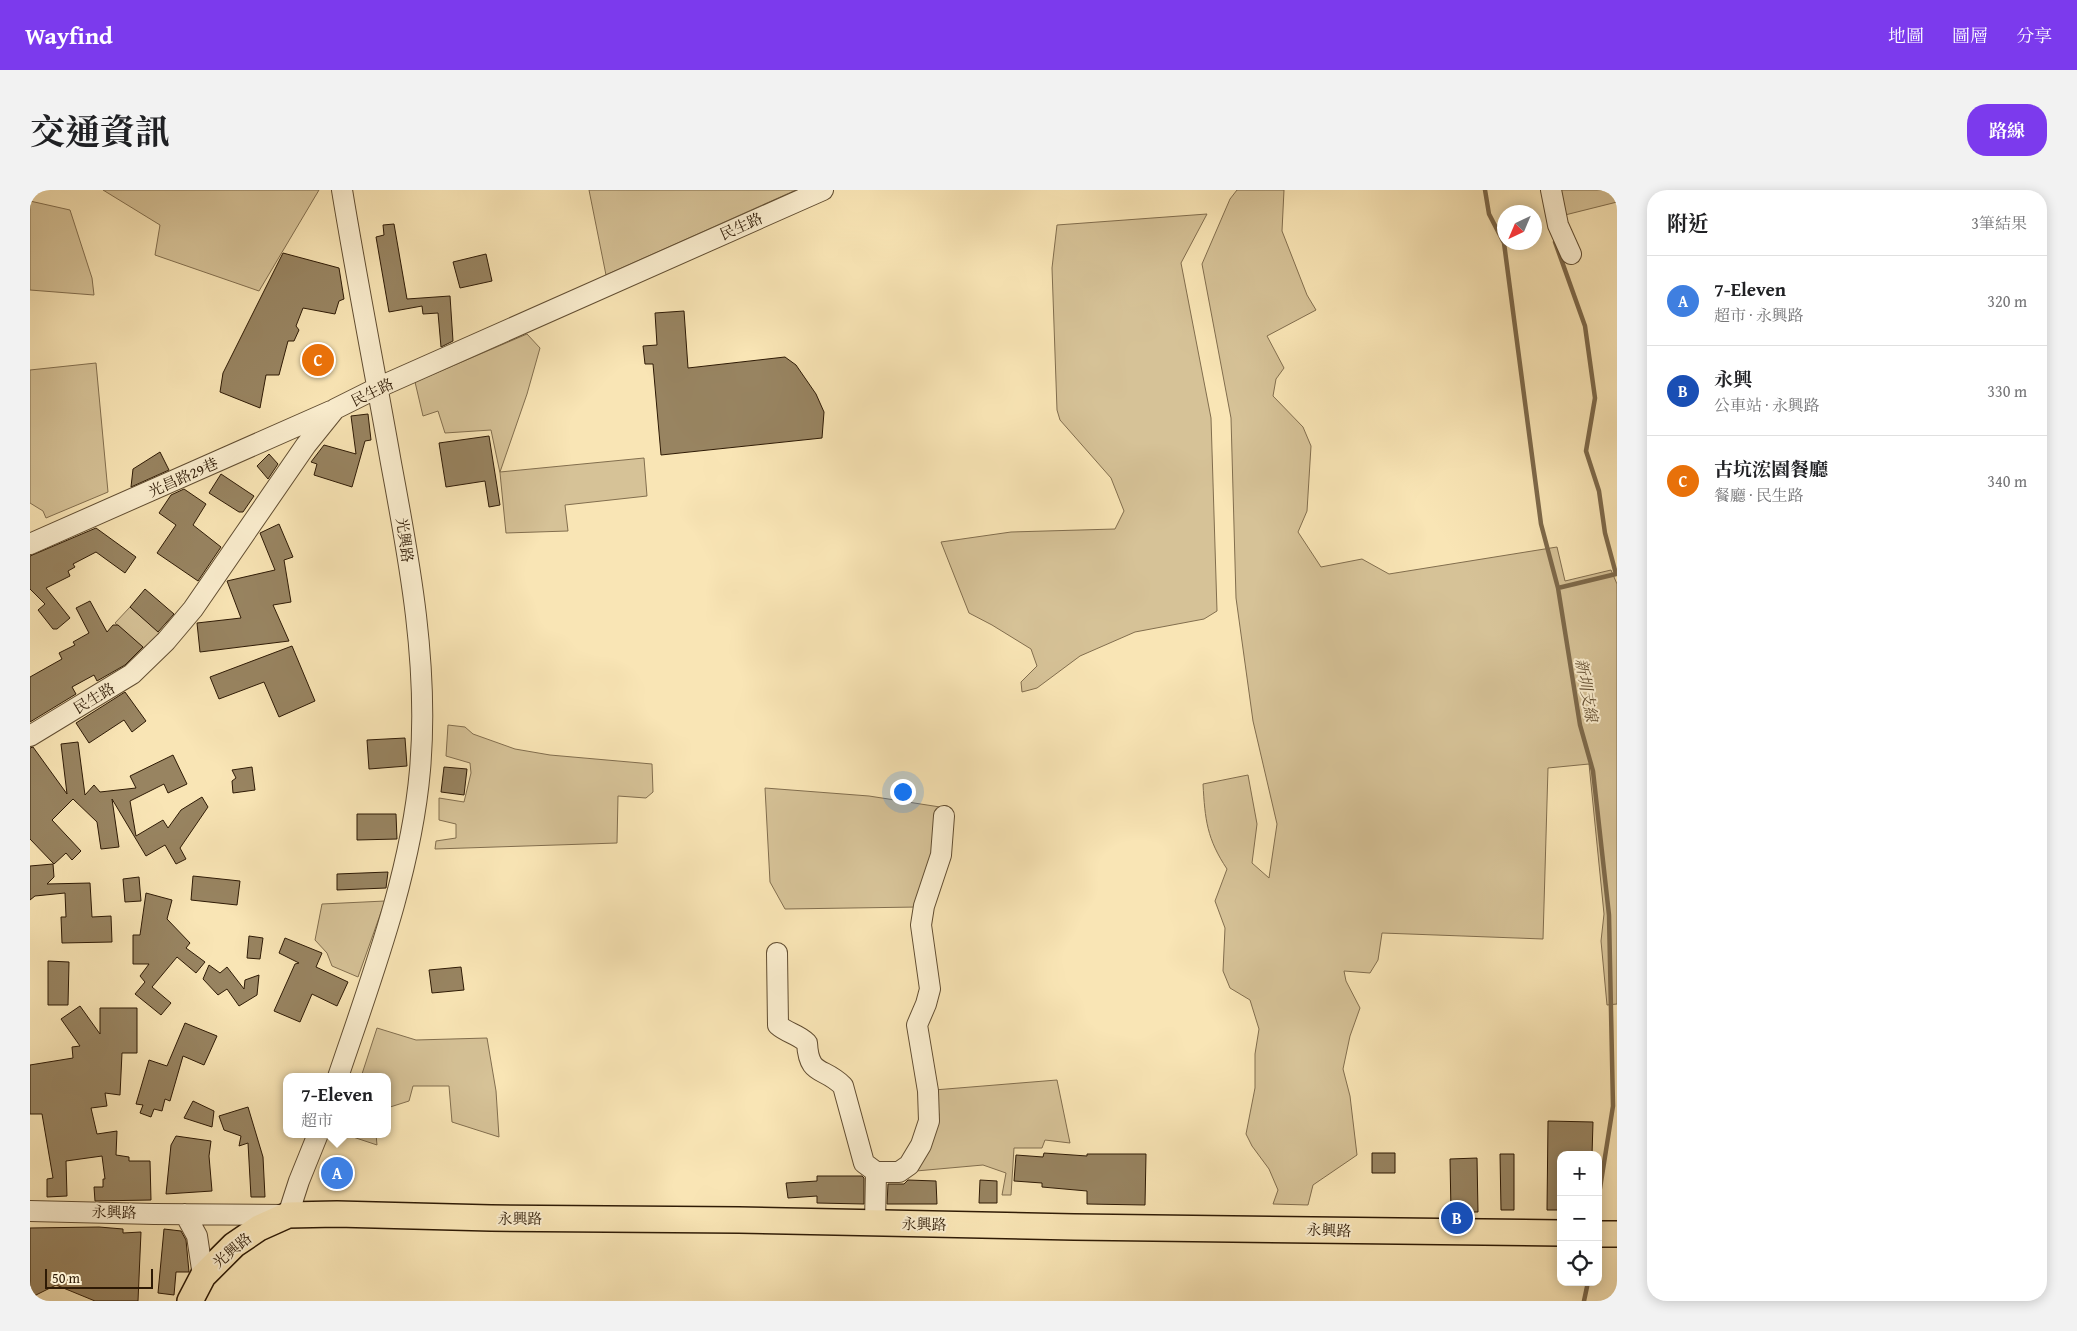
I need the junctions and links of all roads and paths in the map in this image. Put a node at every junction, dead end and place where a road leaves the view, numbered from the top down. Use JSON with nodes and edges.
{"nodes":[{"id":1,"x":342,"y":190,"type":"edge"},
{"id":2,"x":823,"y":190,"type":"edge"},
{"id":3,"x":1551,"y":190,"type":"edge"},
{"id":4,"x":1572,"y":254,"type":"dead end"},
{"id":5,"x":378,"y":388,"type":"junction"},
{"id":6,"x":335,"y":410,"type":"junction"},
{"id":7,"x":30,"y":544,"type":"edge"},
{"id":8,"x":30,"y":736,"type":"edge"},
{"id":9,"x":944,"y":816,"type":"dead end"},
{"id":10,"x":777,"y":954,"type":"dead end"},
{"id":11,"x":339,"y":1073,"type":"edge"},
{"id":12,"x":316,"y":1138,"type":"edge"},
{"id":13,"x":876,"y":1172,"type":"junction"},
{"id":14,"x":30,"y":1210,"type":"edge"},
{"id":15,"x":185,"y":1214,"type":"junction"},
{"id":16,"x":288,"y":1215,"type":"junction"},
{"id":17,"x":875,"y":1223,"type":"junction"},
{"id":18,"x":1557,"y":1233,"type":"edge"},
{"id":19,"x":203,"y":1276,"type":"junction"},
{"id":20,"x":190,"y":1301,"type":"edge"}],
"edges":[{"from":1,"to":5,"type":"street","name":"光興路"},
{"from":2,"to":5,"type":"street","name":"民生路"},
{"from":3,"to":4,"type":"street"},
{"from":5,"to":6,"type":"street","name":"民生路"},
{"from":5,"to":11,"type":"street","name":"光興路"},
{"from":6,"to":7,"type":"street","name":"光昌路29巷"},
{"from":6,"to":8,"type":"street","name":"民生路"},
{"from":9,"to":13,"type":"street"},
{"from":10,"to":13,"type":"street"},
{"from":12,"to":16,"type":"street"},
{"from":13,"to":17,"type":"street"},
{"from":14,"to":15,"type":"street","name":"永興路"},
{"from":15,"to":16,"type":"street","name":"永興路"},
{"from":15,"to":19,"type":"street"},
{"from":16,"to":17,"type":"main road","name":"永興路"},
{"from":16,"to":19,"type":"main road","name":"光興路"},
{"from":17,"to":18,"type":"main road","name":"永興路"},
{"from":19,"to":20,"type":"main road","name":"光興路"}]}
